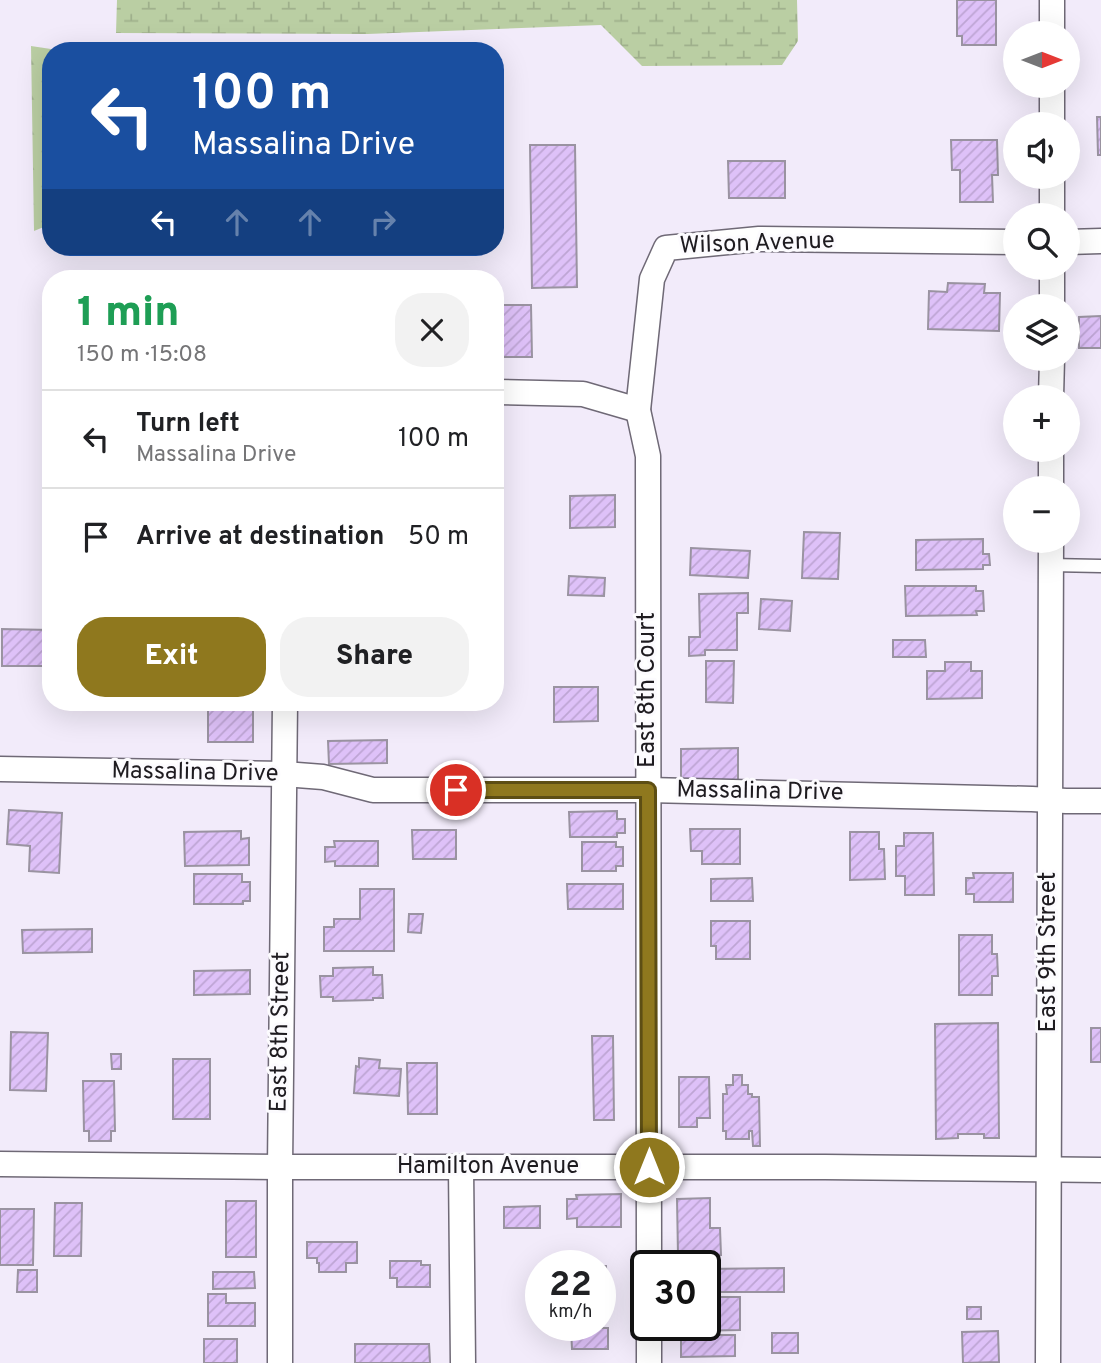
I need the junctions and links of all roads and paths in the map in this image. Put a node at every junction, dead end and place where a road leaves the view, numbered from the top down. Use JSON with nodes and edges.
{"nodes":[{"id":1,"x":1052,"y":0,"type":"edge"},
{"id":2,"x":1052,"y":21,"type":"edge"},
{"id":3,"x":1101,"y":241,"type":"edge"},
{"id":4,"x":1003,"y":242,"type":"edge"},
{"id":5,"x":1080,"y":242,"type":"edge"},
{"id":6,"x":504,"y":393,"type":"edge"},
{"id":7,"x":638,"y":410,"type":"junction"},
{"id":8,"x":1050,"y":553,"type":"edge"},
{"id":9,"x":1101,"y":566,"type":"edge"},
{"id":10,"x":285,"y":711,"type":"edge"},
{"id":11,"x":0,"y":769,"type":"edge"},
{"id":12,"x":284,"y":774,"type":"junction"},
{"id":13,"x":648,"y":790,"type":"junction"},
{"id":14,"x":1049,"y":800,"type":"junction"},
{"id":15,"x":1101,"y":801,"type":"edge"},
{"id":16,"x":0,"y":1164,"type":"edge"},
{"id":17,"x":279,"y":1167,"type":"junction"},
{"id":18,"x":461,"y":1167,"type":"junction"},
{"id":19,"x":649,"y":1167,"type":"junction"},
{"id":20,"x":1048,"y":1170,"type":"junction"},
{"id":21,"x":1101,"y":1170,"type":"edge"},
{"id":22,"x":649,"y":1250,"type":"edge"},
{"id":23,"x":649,"y":1341,"type":"edge"},
{"id":24,"x":280,"y":1363,"type":"edge"},
{"id":25,"x":463,"y":1363,"type":"edge"},
{"id":26,"x":649,"y":1363,"type":"edge"},
{"id":27,"x":1048,"y":1363,"type":"edge"}],
"edges":[{"from":1,"to":2,"type":"street"},
{"from":3,"to":5,"type":"street"},
{"from":4,"to":7,"type":"street","name":"Wilson Avenue"},
{"from":6,"to":7,"type":"street"},
{"from":7,"to":13,"type":"street","name":"East 8th Court"},
{"from":8,"to":9,"type":"lane"},
{"from":8,"to":14,"type":"street","name":"East 9th Street"},
{"from":10,"to":12,"type":"street","name":"East 8th Street"},
{"from":11,"to":12,"type":"street","name":"Massalina Drive"},
{"from":12,"to":13,"type":"street","name":"Massalina Drive"},
{"from":12,"to":17,"type":"street","name":"East 8th Street"},
{"from":13,"to":14,"type":"street","name":"Massalina Drive"},
{"from":13,"to":19,"type":"street","name":"East 8th Court"},
{"from":14,"to":15,"type":"street","name":"Massalina Drive"},
{"from":14,"to":20,"type":"street","name":"East 9th Street"},
{"from":16,"to":17,"type":"street","name":"Hamilton Avenue"},
{"from":17,"to":18,"type":"street","name":"Hamilton Avenue"},
{"from":17,"to":24,"type":"street","name":"East 8th Street"},
{"from":18,"to":19,"type":"street","name":"Hamilton Avenue"},
{"from":18,"to":25,"type":"street"},
{"from":19,"to":20,"type":"street","name":"Hamilton Avenue"},
{"from":19,"to":22,"type":"street","name":"East 8th Court"},
{"from":20,"to":21,"type":"street","name":"Hamilton Avenue"},
{"from":20,"to":27,"type":"street","name":"East 9th Street"},
{"from":23,"to":26,"type":"street"}]}
